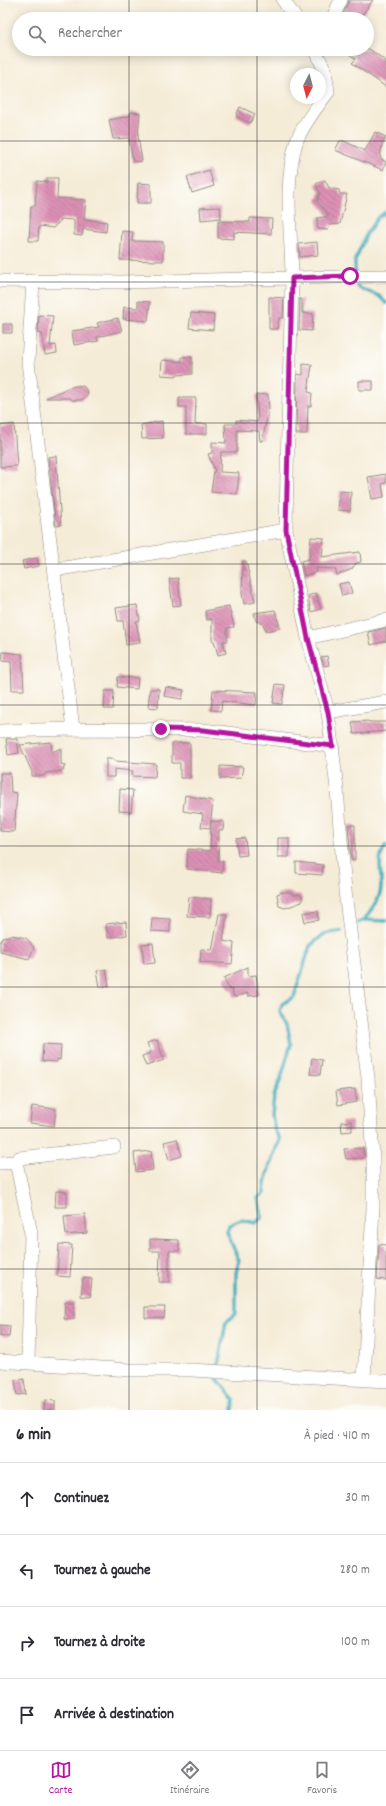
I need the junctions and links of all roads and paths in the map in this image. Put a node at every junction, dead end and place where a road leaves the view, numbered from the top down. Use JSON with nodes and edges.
{"nodes":[{"id":1,"x":283,"y":0,"type":"edge"},
{"id":2,"x":341,"y":0,"type":"edge"},
{"id":3,"x":291,"y":12,"type":"edge"},
{"id":4,"x":335,"y":12,"type":"edge"},
{"id":5,"x":319,"y":56,"type":"edge"},
{"id":6,"x":386,"y":276,"type":"edge"},
{"id":7,"x":292,"y":278,"type":"junction"},
{"id":8,"x":0,"y":281,"type":"edge"},
{"id":9,"x":33,"y":281,"type":"junction"},
{"id":10,"x":286,"y":530,"type":"junction"},
{"id":11,"x":54,"y":570,"type":"junction"},
{"id":12,"x":386,"y":620,"type":"edge"},
{"id":13,"x":308,"y":638,"type":"junction"},
{"id":14,"x":386,"y":702,"type":"edge"},
{"id":15,"x":328,"y":712,"type":"junction"},
{"id":16,"x":73,"y":728,"type":"junction"},
{"id":17,"x":0,"y":731,"type":"edge"},
{"id":18,"x":333,"y":746,"type":"junction"},
{"id":19,"x":114,"y":1147,"type":"dead end"},
{"id":20,"x":16,"y":1162,"type":"junction"},
{"id":21,"x":0,"y":1163,"type":"edge"},
{"id":22,"x":0,"y":1361,"type":"edge"},
{"id":23,"x":28,"y":1363,"type":"junction"},
{"id":24,"x":364,"y":1379,"type":"junction"},
{"id":25,"x":386,"y":1381,"type":"edge"}],
"edges":[{"from":1,"to":3,"type":"street"},
{"from":2,"to":4,"type":"street"},
{"from":5,"to":7,"type":"street"},
{"from":6,"to":7,"type":"street"},
{"from":7,"to":9,"type":"street"},
{"from":7,"to":10,"type":"street"},
{"from":8,"to":9,"type":"street"},
{"from":9,"to":11,"type":"street"},
{"from":10,"to":11,"type":"street"},
{"from":10,"to":13,"type":"street"},
{"from":11,"to":16,"type":"street"},
{"from":12,"to":13,"type":"street"},
{"from":13,"to":15,"type":"street"},
{"from":14,"to":15,"type":"street"},
{"from":15,"to":18,"type":"street"},
{"from":16,"to":17,"type":"street"},
{"from":16,"to":18,"type":"street"},
{"from":18,"to":24,"type":"street"},
{"from":19,"to":20,"type":"street"},
{"from":20,"to":21,"type":"street"},
{"from":20,"to":23,"type":"street"},
{"from":22,"to":23,"type":"street"},
{"from":23,"to":24,"type":"street"},
{"from":24,"to":25,"type":"street"}]}
